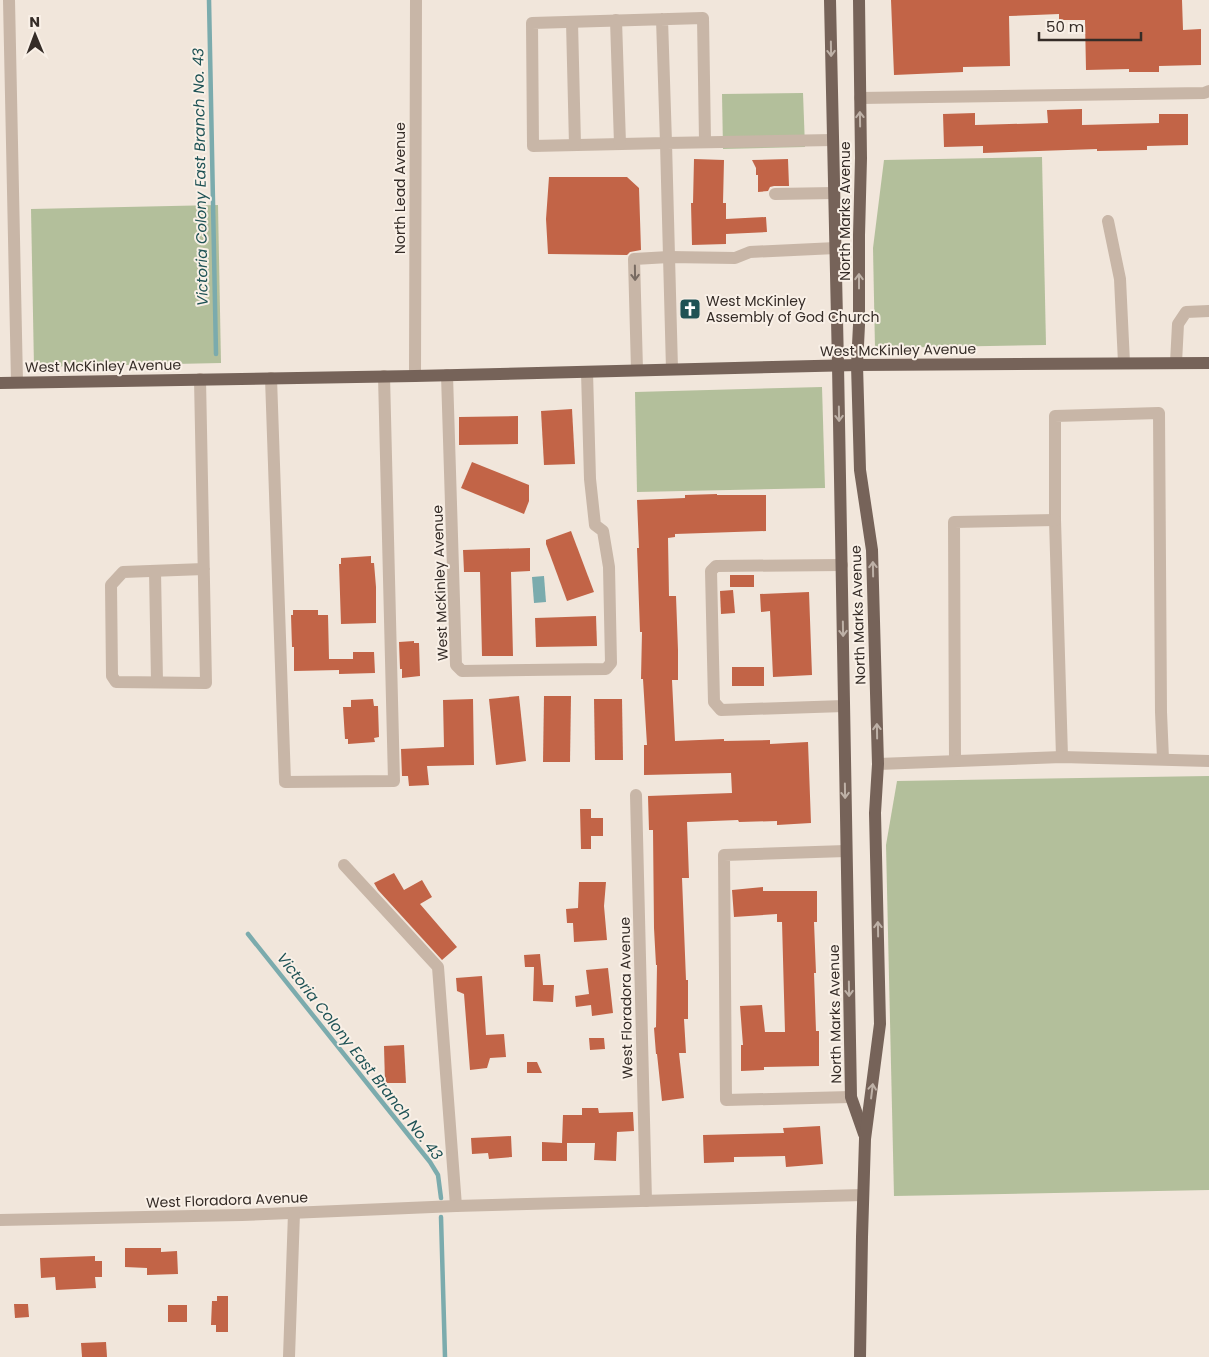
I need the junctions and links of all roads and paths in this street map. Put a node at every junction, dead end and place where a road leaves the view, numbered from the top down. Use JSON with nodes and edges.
{"nodes":[{"id":1,"x":9,"y":0,"type":"edge"},
{"id":2,"x":416,"y":0,"type":"edge"},
{"id":3,"x":830,"y":0,"type":"edge"},
{"id":4,"x":859,"y":0,"type":"edge"},
{"id":5,"x":662,"y":19,"type":"junction"},
{"id":6,"x":616,"y":20,"type":"junction"},
{"id":7,"x":572,"y":22,"type":"junction"},
{"id":8,"x":1209,"y":91,"type":"edge"},
{"id":9,"x":860,"y":98,"type":"junction"},
{"id":10,"x":833,"y":140,"type":"junction"},
{"id":11,"x":705,"y":141,"type":"junction"},
{"id":12,"x":666,"y":143,"type":"junction"},
{"id":13,"x":620,"y":144,"type":"junction"},
{"id":14,"x":575,"y":145,"type":"junction"},
{"id":15,"x":834,"y":193,"type":"junction"},
{"id":16,"x":775,"y":194,"type":"dead end"},
{"id":17,"x":1108,"y":221,"type":"dead end"},
{"id":18,"x":836,"y":248,"type":"junction"},
{"id":19,"x":669,"y":257,"type":"junction"},
{"id":20,"x":1209,"y":311,"type":"edge"},
{"id":21,"x":1124,"y":363,"type":"junction"},
{"id":22,"x":1176,"y":363,"type":"junction"},
{"id":23,"x":1209,"y":363,"type":"edge"},
{"id":24,"x":838,"y":365,"type":"junction"},
{"id":25,"x":857,"y":365,"type":"junction"},
{"id":26,"x":672,"y":369,"type":"junction"},
{"id":27,"x":637,"y":370,"type":"junction"},
{"id":28,"x":587,"y":372,"type":"junction"},
{"id":29,"x":447,"y":375,"type":"junction"},
{"id":30,"x":384,"y":376,"type":"junction"},
{"id":31,"x":414,"y":376,"type":"junction"},
{"id":32,"x":271,"y":378,"type":"junction"},
{"id":33,"x":200,"y":379,"type":"junction"},
{"id":34,"x":17,"y":382,"type":"junction"},
{"id":35,"x":0,"y":383,"type":"edge"},
{"id":36,"x":1055,"y":520,"type":"junction"},
{"id":37,"x":842,"y":565,"type":"junction"},
{"id":38,"x":204,"y":569,"type":"junction"},
{"id":39,"x":155,"y":571,"type":"junction"},
{"id":40,"x":158,"y":682,"type":"junction"},
{"id":41,"x":844,"y":706,"type":"junction"},
{"id":42,"x":1062,"y":757,"type":"junction"},
{"id":43,"x":1163,"y":759,"type":"junction"},
{"id":44,"x":955,"y":761,"type":"junction"},
{"id":45,"x":1209,"y":761,"type":"edge"},
{"id":46,"x":878,"y":764,"type":"junction"},
{"id":47,"x":636,"y":795,"type":"dead end"},
{"id":48,"x":846,"y":852,"type":"junction"},
{"id":49,"x":344,"y":865,"type":"dead end"},
{"id":50,"x":851,"y":1097,"type":"junction"},
{"id":51,"x":865,"y":1139,"type":"junction"},
{"id":52,"x":863,"y":1194,"type":"junction"},
{"id":53,"x":646,"y":1201,"type":"junction"},
{"id":54,"x":456,"y":1206,"type":"junction"},
{"id":55,"x":294,"y":1213,"type":"junction"},
{"id":56,"x":0,"y":1220,"type":"edge"},
{"id":57,"x":289,"y":1357,"type":"edge"},
{"id":58,"x":860,"y":1357,"type":"edge"}],
"edges":[{"from":1,"to":34,"type":"street"},
{"from":2,"to":31,"type":"street","name":"North Lead Avenue"},
{"from":3,"to":10,"type":"main road","name":"North Marks Avenue","one_way":true},
{"from":4,"to":9,"type":"main road","name":"North Marks Avenue"},
{"from":5,"to":6,"type":"street"},
{"from":5,"to":11,"type":"street"},
{"from":5,"to":12,"type":"street"},
{"from":6,"to":7,"type":"street"},
{"from":6,"to":13,"type":"street"},
{"from":7,"to":14,"type":"street"},
{"from":7,"to":14,"type":"street"},
{"from":8,"to":9,"type":"street"},
{"from":25,"to":9,"type":"main road","name":"North Marks Avenue","one_way":true},
{"from":10,"to":11,"type":"street"},
{"from":10,"to":15,"type":"main road","name":"North Marks Avenue"},
{"from":11,"to":12,"type":"street"},
{"from":12,"to":13,"type":"street"},
{"from":12,"to":19,"type":"street"},
{"from":13,"to":14,"type":"street"},
{"from":15,"to":16,"type":"street"},
{"from":15,"to":18,"type":"main road","name":"North Marks Avenue"},
{"from":17,"to":21,"type":"street"},
{"from":18,"to":19,"type":"street"},
{"from":18,"to":24,"type":"main road","name":"North Marks Avenue"},
{"from":19,"to":26,"type":"street"},
{"from":19,"to":27,"type":"street","one_way":true},
{"from":20,"to":22,"type":"street"},
{"from":21,"to":22,"type":"main road","name":"West McKinley Avenue"},
{"from":21,"to":25,"type":"main road","name":"West McKinley Avenue"},
{"from":22,"to":23,"type":"main road","name":"West McKinley Avenue"},
{"from":24,"to":25,"type":"main road","name":"West McKinley Avenue"},
{"from":24,"to":26,"type":"main road","name":"West McKinley Avenue"},
{"from":24,"to":37,"type":"main road","name":"North Marks Avenue","one_way":true},
{"from":46,"to":25,"type":"main road","name":"North Marks Avenue","one_way":true},
{"from":26,"to":27,"type":"main road","name":"West McKinley Avenue"},
{"from":27,"to":28,"type":"main road","name":"West McKinley Avenue"},
{"from":28,"to":29,"type":"main road","name":"West McKinley Avenue"},
{"from":28,"to":29,"type":"street","name":"West McKinley Avenue"},
{"from":29,"to":31,"type":"main road","name":"West McKinley Avenue"},
{"from":30,"to":31,"type":"main road","name":"West McKinley Avenue"},
{"from":30,"to":32,"type":"main road","name":"West McKinley Avenue"},
{"from":30,"to":32,"type":"street"},
{"from":32,"to":33,"type":"main road","name":"West McKinley Avenue"},
{"from":33,"to":34,"type":"main road","name":"West McKinley Avenue"},
{"from":33,"to":38,"type":"street"},
{"from":34,"to":35,"type":"main road","name":"West McKinley Avenue"},
{"from":36,"to":42,"type":"street"},
{"from":36,"to":43,"type":"street"},
{"from":36,"to":44,"type":"street"},
{"from":37,"to":41,"type":"main road","name":"North Marks Avenue","one_way":true},
{"from":37,"to":41,"type":"street","name":"North Marks Avenue"},
{"from":38,"to":39,"type":"street"},
{"from":38,"to":40,"type":"street"},
{"from":39,"to":40,"type":"street"},
{"from":39,"to":40,"type":"street"},
{"from":41,"to":48,"type":"main road","name":"North Marks Avenue","one_way":true},
{"from":42,"to":43,"type":"street"},
{"from":42,"to":44,"type":"street"},
{"from":43,"to":45,"type":"street"},
{"from":44,"to":46,"type":"street"},
{"from":51,"to":46,"type":"main road","name":"North Marks Avenue","one_way":true},
{"from":47,"to":53,"type":"street","name":"West Floradora Avenue"},
{"from":48,"to":50,"type":"main road","name":"North Marks Avenue","one_way":true},
{"from":48,"to":50,"type":"street"},
{"from":49,"to":54,"type":"street"},
{"from":50,"to":51,"type":"main road","name":"North Marks Avenue"},
{"from":51,"to":52,"type":"main road","name":"North Marks Avenue"},
{"from":52,"to":53,"type":"street","name":"West Floradora Avenue"},
{"from":52,"to":58,"type":"main road","name":"North Marks Avenue"},
{"from":53,"to":54,"type":"street","name":"West Floradora Avenue"},
{"from":54,"to":55,"type":"street","name":"West Floradora Avenue"},
{"from":55,"to":56,"type":"street","name":"West Floradora Avenue"},
{"from":55,"to":57,"type":"street"}]}
